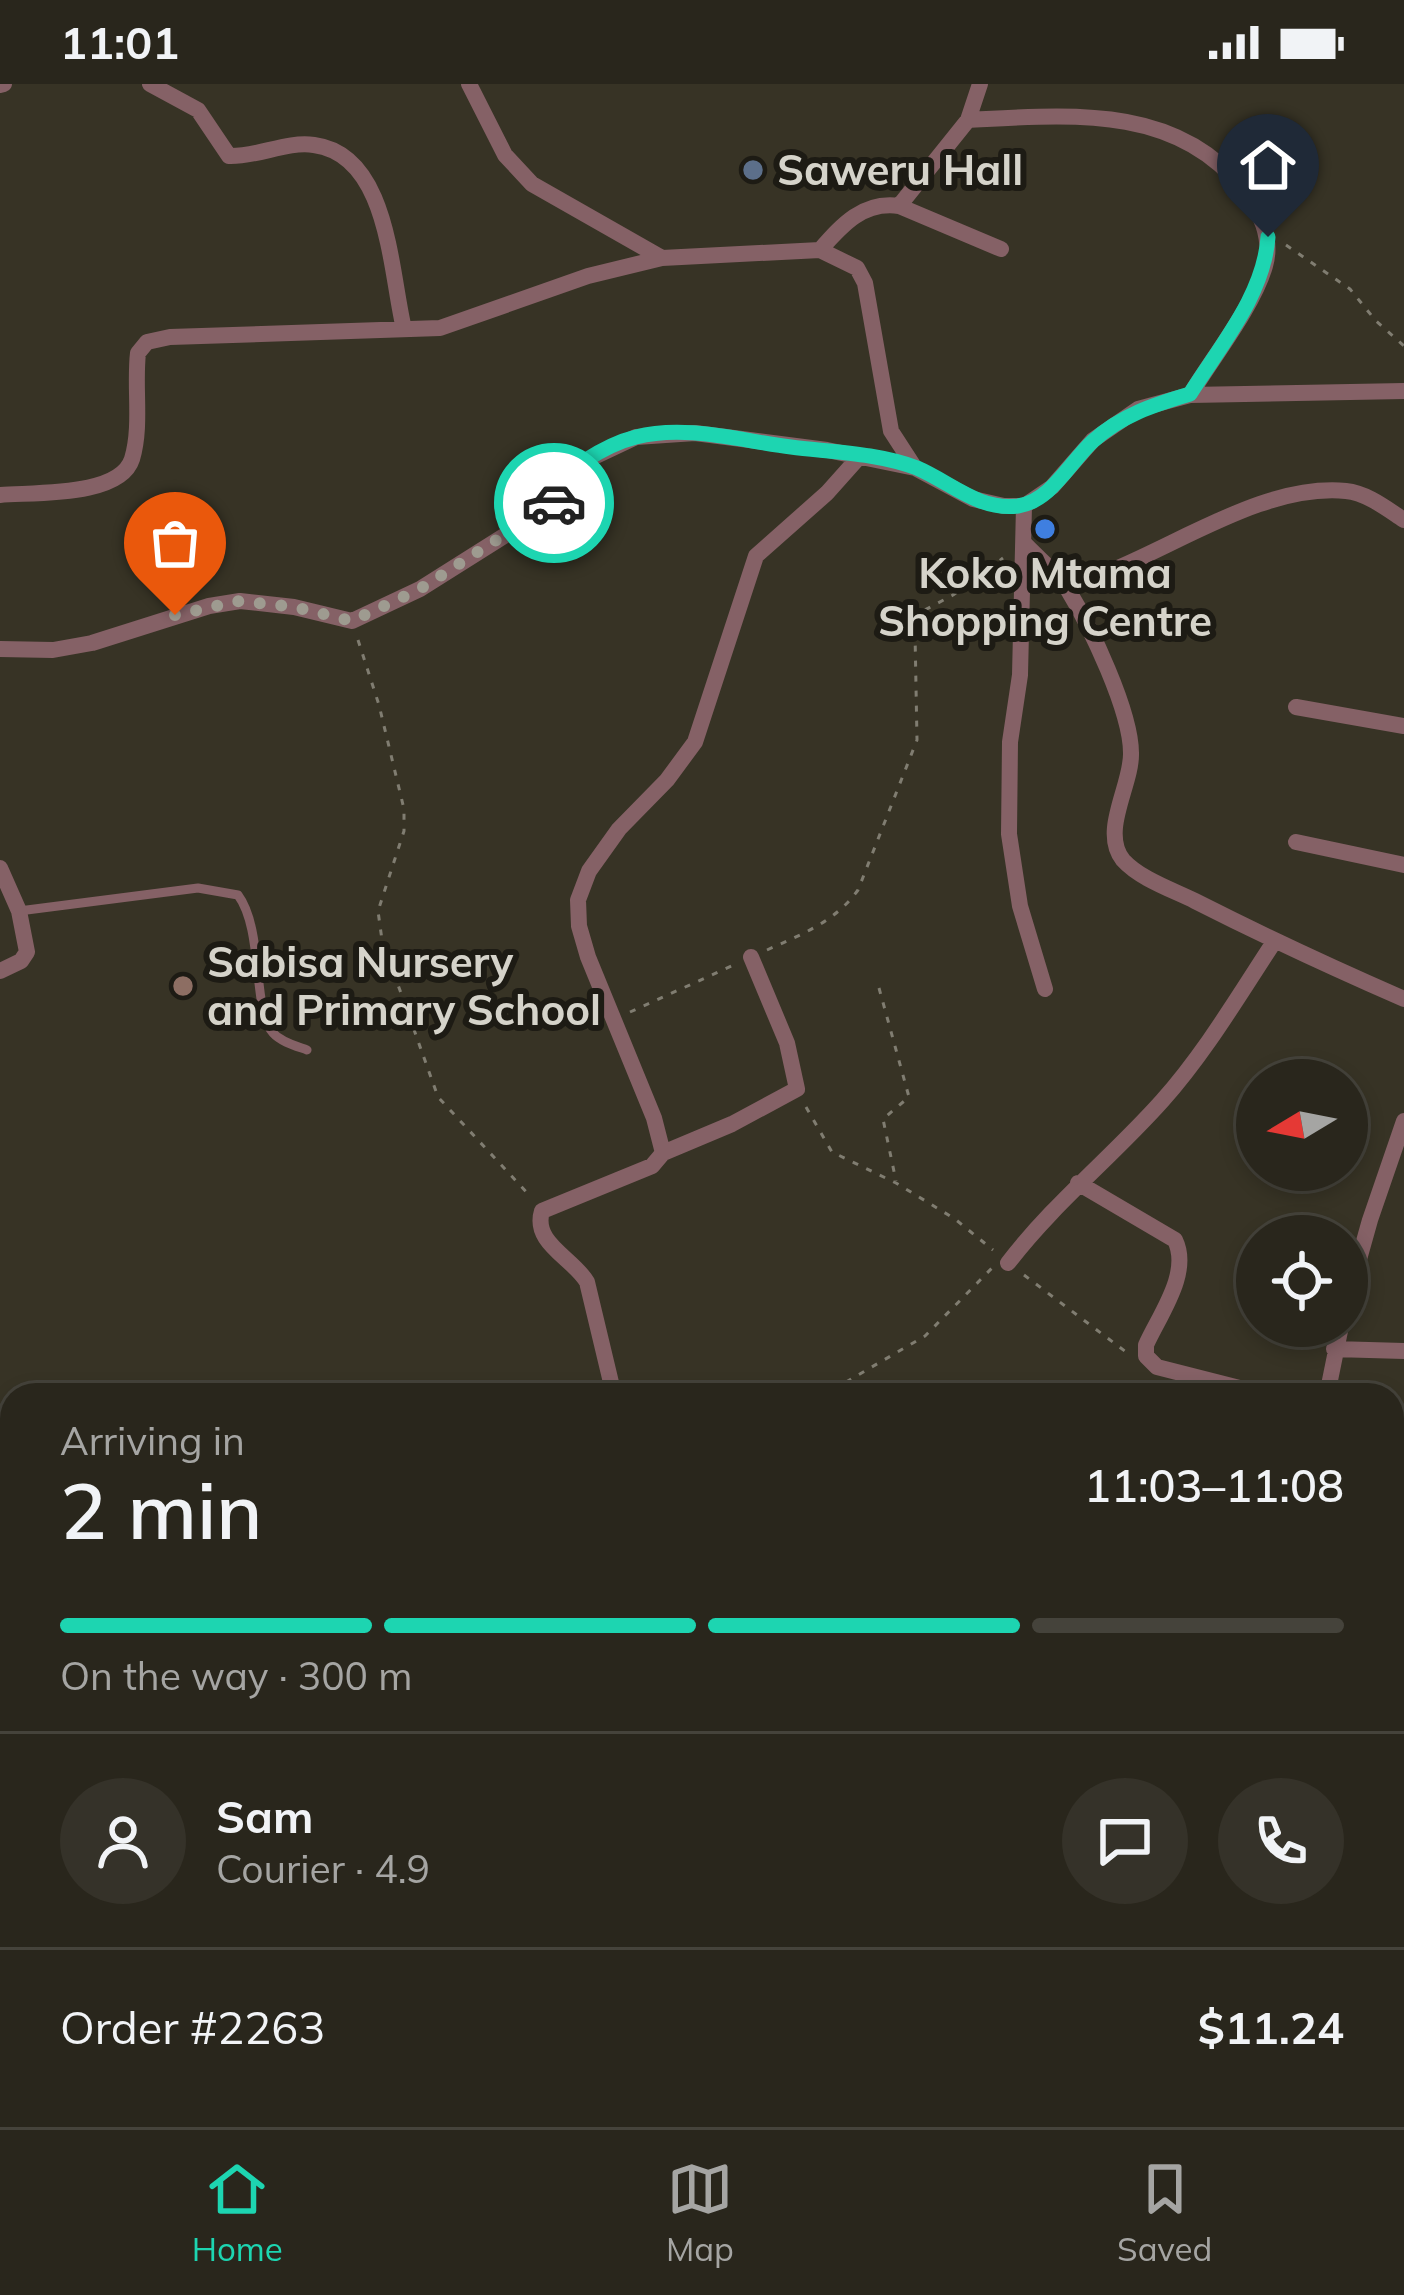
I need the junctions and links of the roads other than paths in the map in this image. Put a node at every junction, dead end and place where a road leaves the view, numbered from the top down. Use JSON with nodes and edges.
{"nodes":[{"id":1,"x":150,"y":84,"type":"edge"},
{"id":2,"x":469,"y":84,"type":"edge"},
{"id":3,"x":980,"y":84,"type":"edge"},
{"id":4,"x":968,"y":120,"type":"junction"},
{"id":5,"x":899,"y":206,"type":"junction"},
{"id":6,"x":1001,"y":249,"type":"dead end"},
{"id":7,"x":820,"y":250,"type":"junction"},
{"id":8,"x":662,"y":258,"type":"junction"},
{"id":9,"x":404,"y":329,"type":"junction"},
{"id":10,"x":1404,"y":391,"type":"edge"},
{"id":11,"x":1190,"y":394,"type":"junction"},
{"id":12,"x":860,"y":456,"type":"junction"},
{"id":13,"x":915,"y":467,"type":"junction"},
{"id":14,"x":0,"y":494,"type":"edge"},
{"id":15,"x":1024,"y":506,"type":"junction"},
{"id":16,"x":1404,"y":520,"type":"edge"},
{"id":17,"x":1024,"y":542,"type":"junction"},
{"id":18,"x":1066,"y":586,"type":"junction"},
{"id":19,"x":0,"y":649,"type":"edge"},
{"id":20,"x":1296,"y":707,"type":"dead end"},
{"id":21,"x":1404,"y":726,"type":"edge"},
{"id":22,"x":1296,"y":842,"type":"dead end"},
{"id":23,"x":1404,"y":865,"type":"edge"},
{"id":24,"x":0,"y":868,"type":"edge"},
{"id":25,"x":19,"y":911,"type":"junction"},
{"id":26,"x":1274,"y":942,"type":"junction"},
{"id":27,"x":751,"y":957,"type":"road end"},
{"id":28,"x":0,"y":970,"type":"edge"},
{"id":29,"x":1045,"y":989,"type":"dead end"},
{"id":30,"x":1404,"y":999,"type":"edge"},
{"id":31,"x":307,"y":1050,"type":"dead end"},
{"id":32,"x":1404,"y":1120,"type":"edge"},
{"id":33,"x":663,"y":1153,"type":"junction"},
{"id":34,"x":1078,"y":1183,"type":"junction"},
{"id":35,"x":1368,"y":1227,"type":"edge"},
{"id":36,"x":1008,"y":1263,"type":"road end"},
{"id":37,"x":1334,"y":1349,"type":"joint"},
{"id":38,"x":1404,"y":1351,"type":"edge"},
{"id":39,"x":611,"y":1383,"type":"edge"},
{"id":40,"x":1220,"y":1383,"type":"edge"},
{"id":41,"x":1329,"y":1383,"type":"edge"}],
"edges":[{"from":1,"to":9,"type":"street"},
{"from":2,"to":8,"type":"street"},
{"from":3,"to":4,"type":"street"},
{"from":4,"to":5,"type":"street"},
{"from":4,"to":11,"type":"street"},
{"from":5,"to":6,"type":"street"},
{"from":5,"to":7,"type":"street"},
{"from":7,"to":8,"type":"street"},
{"from":7,"to":13,"type":"street"},
{"from":8,"to":9,"type":"street"},
{"from":9,"to":14,"type":"street"},
{"from":10,"to":11,"type":"street"},
{"from":11,"to":15,"type":"street"},
{"from":12,"to":13,"type":"street"},
{"from":12,"to":19,"type":"street"},
{"from":12,"to":33,"type":"street"},
{"from":13,"to":15,"type":"street"},
{"from":15,"to":17,"type":"street"},
{"from":16,"to":18,"type":"street"},
{"from":17,"to":18,"type":"street"},
{"from":17,"to":29,"type":"street"},
{"from":18,"to":26,"type":"street"},
{"from":20,"to":21,"type":"street"},
{"from":22,"to":23,"type":"street"},
{"from":24,"to":25,"type":"street"},
{"from":25,"to":28,"type":"street"},
{"from":25,"to":31,"type":"lane"},
{"from":26,"to":30,"type":"street"},
{"from":26,"to":34,"type":"street"},
{"from":27,"to":33,"type":"street"},
{"from":32,"to":35,"type":"street"},
{"from":33,"to":39,"type":"street"},
{"from":34,"to":36,"type":"street"},
{"from":34,"to":40,"type":"street"},
{"from":37,"to":38,"type":"street"},
{"from":37,"to":41,"type":"street"}]}
